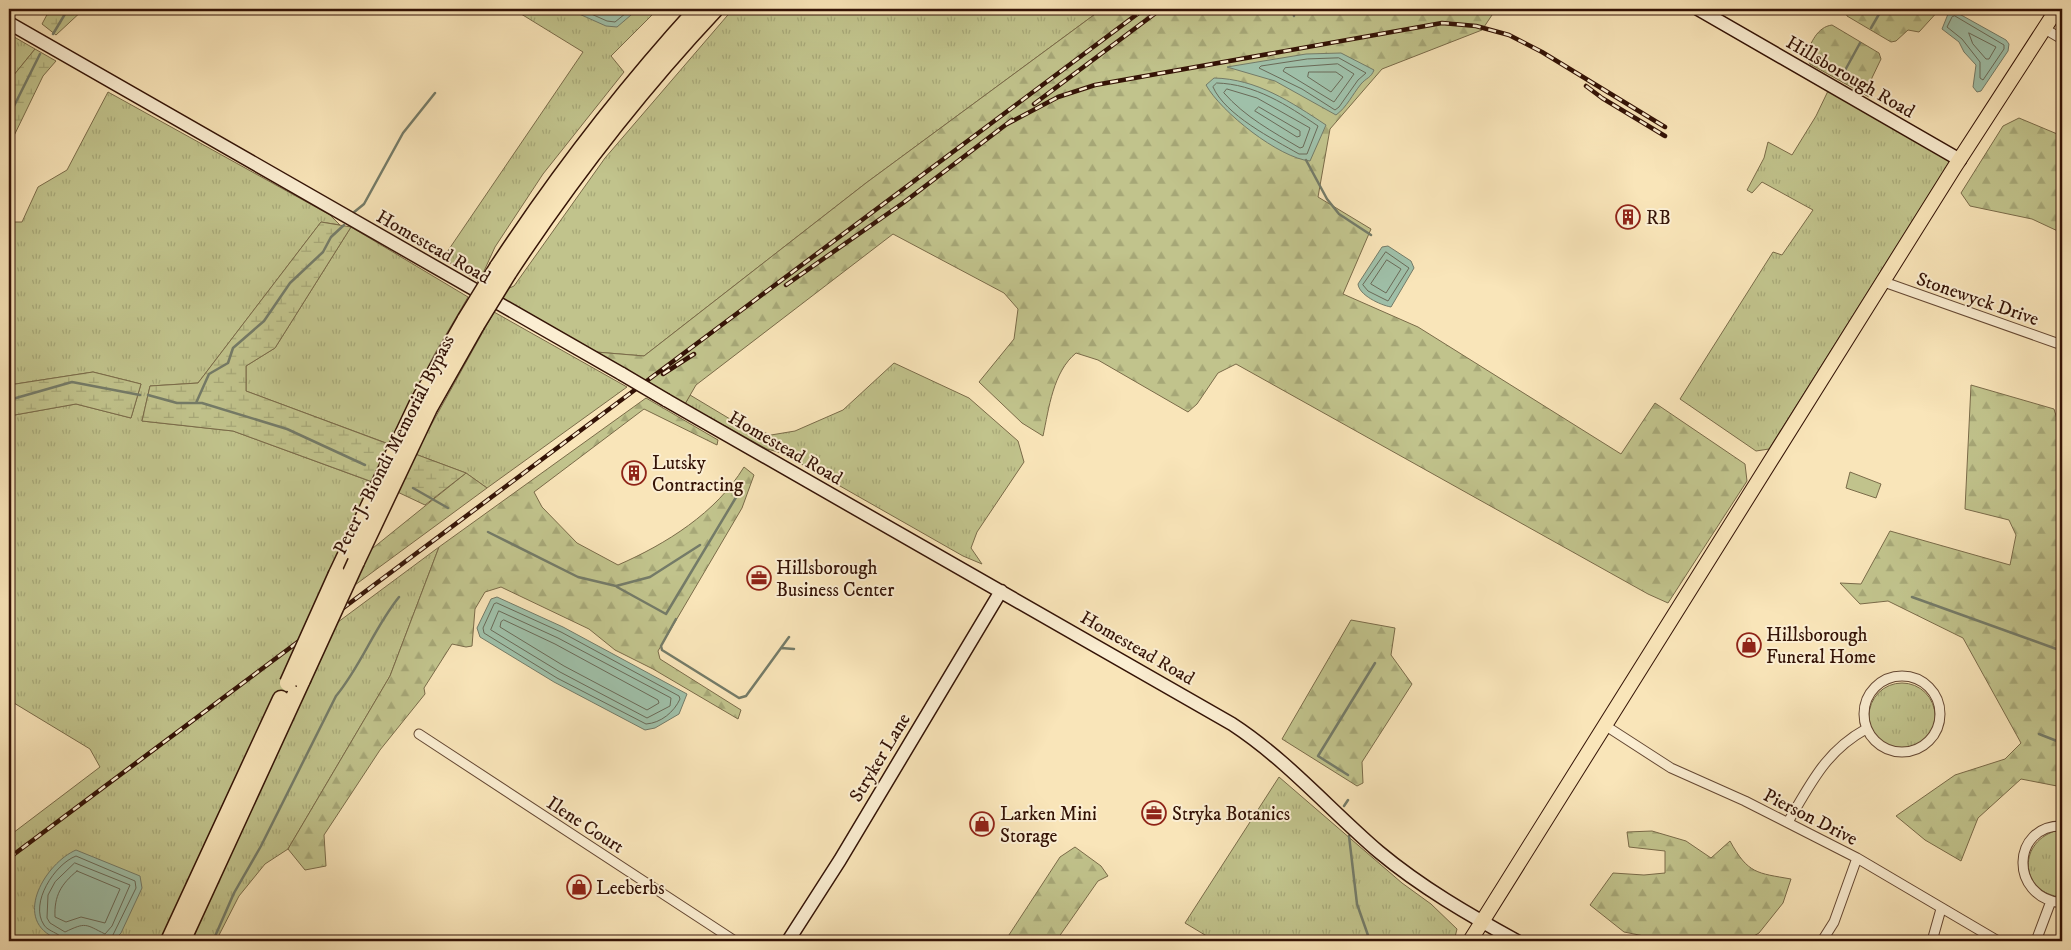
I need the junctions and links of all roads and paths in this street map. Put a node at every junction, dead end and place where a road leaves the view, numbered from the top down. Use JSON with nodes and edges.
{"nodes":[{"id":1,"x":698,"y":9,"type":"edge"},
{"id":2,"x":714,"y":9,"type":"edge"},
{"id":3,"x":1698,"y":9,"type":"edge"},
{"id":4,"x":2057,"y":9,"type":"edge"},
{"id":5,"x":9,"y":23,"type":"edge"},
{"id":6,"x":2045,"y":29,"type":"junction"},
{"id":7,"x":2062,"y":39,"type":"edge"},
{"id":8,"x":1960,"y":160,"type":"junction"},
{"id":9,"x":503,"y":270,"type":"junction"},
{"id":10,"x":1884,"y":282,"type":"junction"},
{"id":11,"x":471,"y":322,"type":"junction"},
{"id":12,"x":2062,"y":345,"type":"edge"},
{"id":13,"x":1001,"y":591,"type":"junction"},
{"id":14,"x":295,"y":682,"type":"junction"},
{"id":15,"x":1606,"y":726,"type":"junction"},
{"id":16,"x":1866,"y":729,"type":"junction"},
{"id":17,"x":420,"y":734,"type":"dead end"},
{"id":18,"x":1788,"y":822,"type":"junction"},
{"id":19,"x":2062,"y":826,"type":"edge"},
{"id":20,"x":1857,"y":858,"type":"junction"},
{"id":21,"x":2051,"y":902,"type":"junction"},
{"id":22,"x":2062,"y":903,"type":"edge"},
{"id":23,"x":1941,"y":909,"type":"junction"},
{"id":24,"x":1482,"y":922,"type":"junction"},
{"id":25,"x":169,"y":941,"type":"edge"},
{"id":26,"x":182,"y":941,"type":"edge"},
{"id":27,"x":735,"y":941,"type":"edge"},
{"id":28,"x":788,"y":941,"type":"edge"},
{"id":29,"x":1470,"y":941,"type":"edge"},
{"id":30,"x":1516,"y":941,"type":"edge"},
{"id":31,"x":1822,"y":941,"type":"edge"},
{"id":32,"x":1932,"y":941,"type":"edge"},
{"id":33,"x":1998,"y":941,"type":"edge"},
{"id":34,"x":2036,"y":941,"type":"edge"}],
"edges":[{"from":1,"to":9,"type":"highway","name":"Peter J. Biondi Memorial Bypass"},
{"from":2,"to":9,"type":"highway","name":"Peter J. Biondi Memorial Bypass"},
{"from":3,"to":8,"type":"street","name":"Hillsborough Road"},
{"from":4,"to":6,"type":"main road"},
{"from":5,"to":13,"type":"street","name":"Homestead Road","bridge":true},
{"from":6,"to":7,"type":"street"},
{"from":6,"to":8,"type":"main road"},
{"from":8,"to":10,"type":"main road"},
{"from":9,"to":11,"type":"highway","name":"Peter J. Biondi Memorial Bypass","bridge":true},
{"from":10,"to":12,"type":"street","name":"Stonewyck Drive"},
{"from":10,"to":15,"type":"main road"},
{"from":11,"to":14,"type":"highway","name":"Peter J. Biondi Memorial Bypass","bridge":true},
{"from":11,"to":14,"type":"highway","name":"Peter J. Biondi Memorial Bypass","bridge":true},
{"from":13,"to":24,"type":"street","name":"Homestead Road"},
{"from":13,"to":28,"type":"street","name":"Stryker Lane"},
{"from":14,"to":25,"type":"highway","name":"Peter J. Biondi Memorial Bypass"},
{"from":14,"to":26,"type":"highway","name":"Peter J. Biondi Memorial Bypass"},
{"from":15,"to":18,"type":"street","name":"Pierson Drive"},
{"from":15,"to":24,"type":"main road"},
{"from":16,"to":16,"type":"street"},
{"from":16,"to":18,"type":"street"},
{"from":17,"to":27,"type":"street","name":"Ilene Court"},
{"from":18,"to":20,"type":"street","name":"Pierson Drive"},
{"from":19,"to":21,"type":"street"},
{"from":20,"to":23,"type":"street","name":"Pierson Drive"},
{"from":20,"to":31,"type":"street"},
{"from":21,"to":22,"type":"street"},
{"from":21,"to":34,"type":"street"},
{"from":23,"to":32,"type":"street"},
{"from":23,"to":33,"type":"street","name":"Pierson Drive"},
{"from":24,"to":29,"type":"main road"},
{"from":24,"to":30,"type":"street","name":"Homestead Road"}]}
